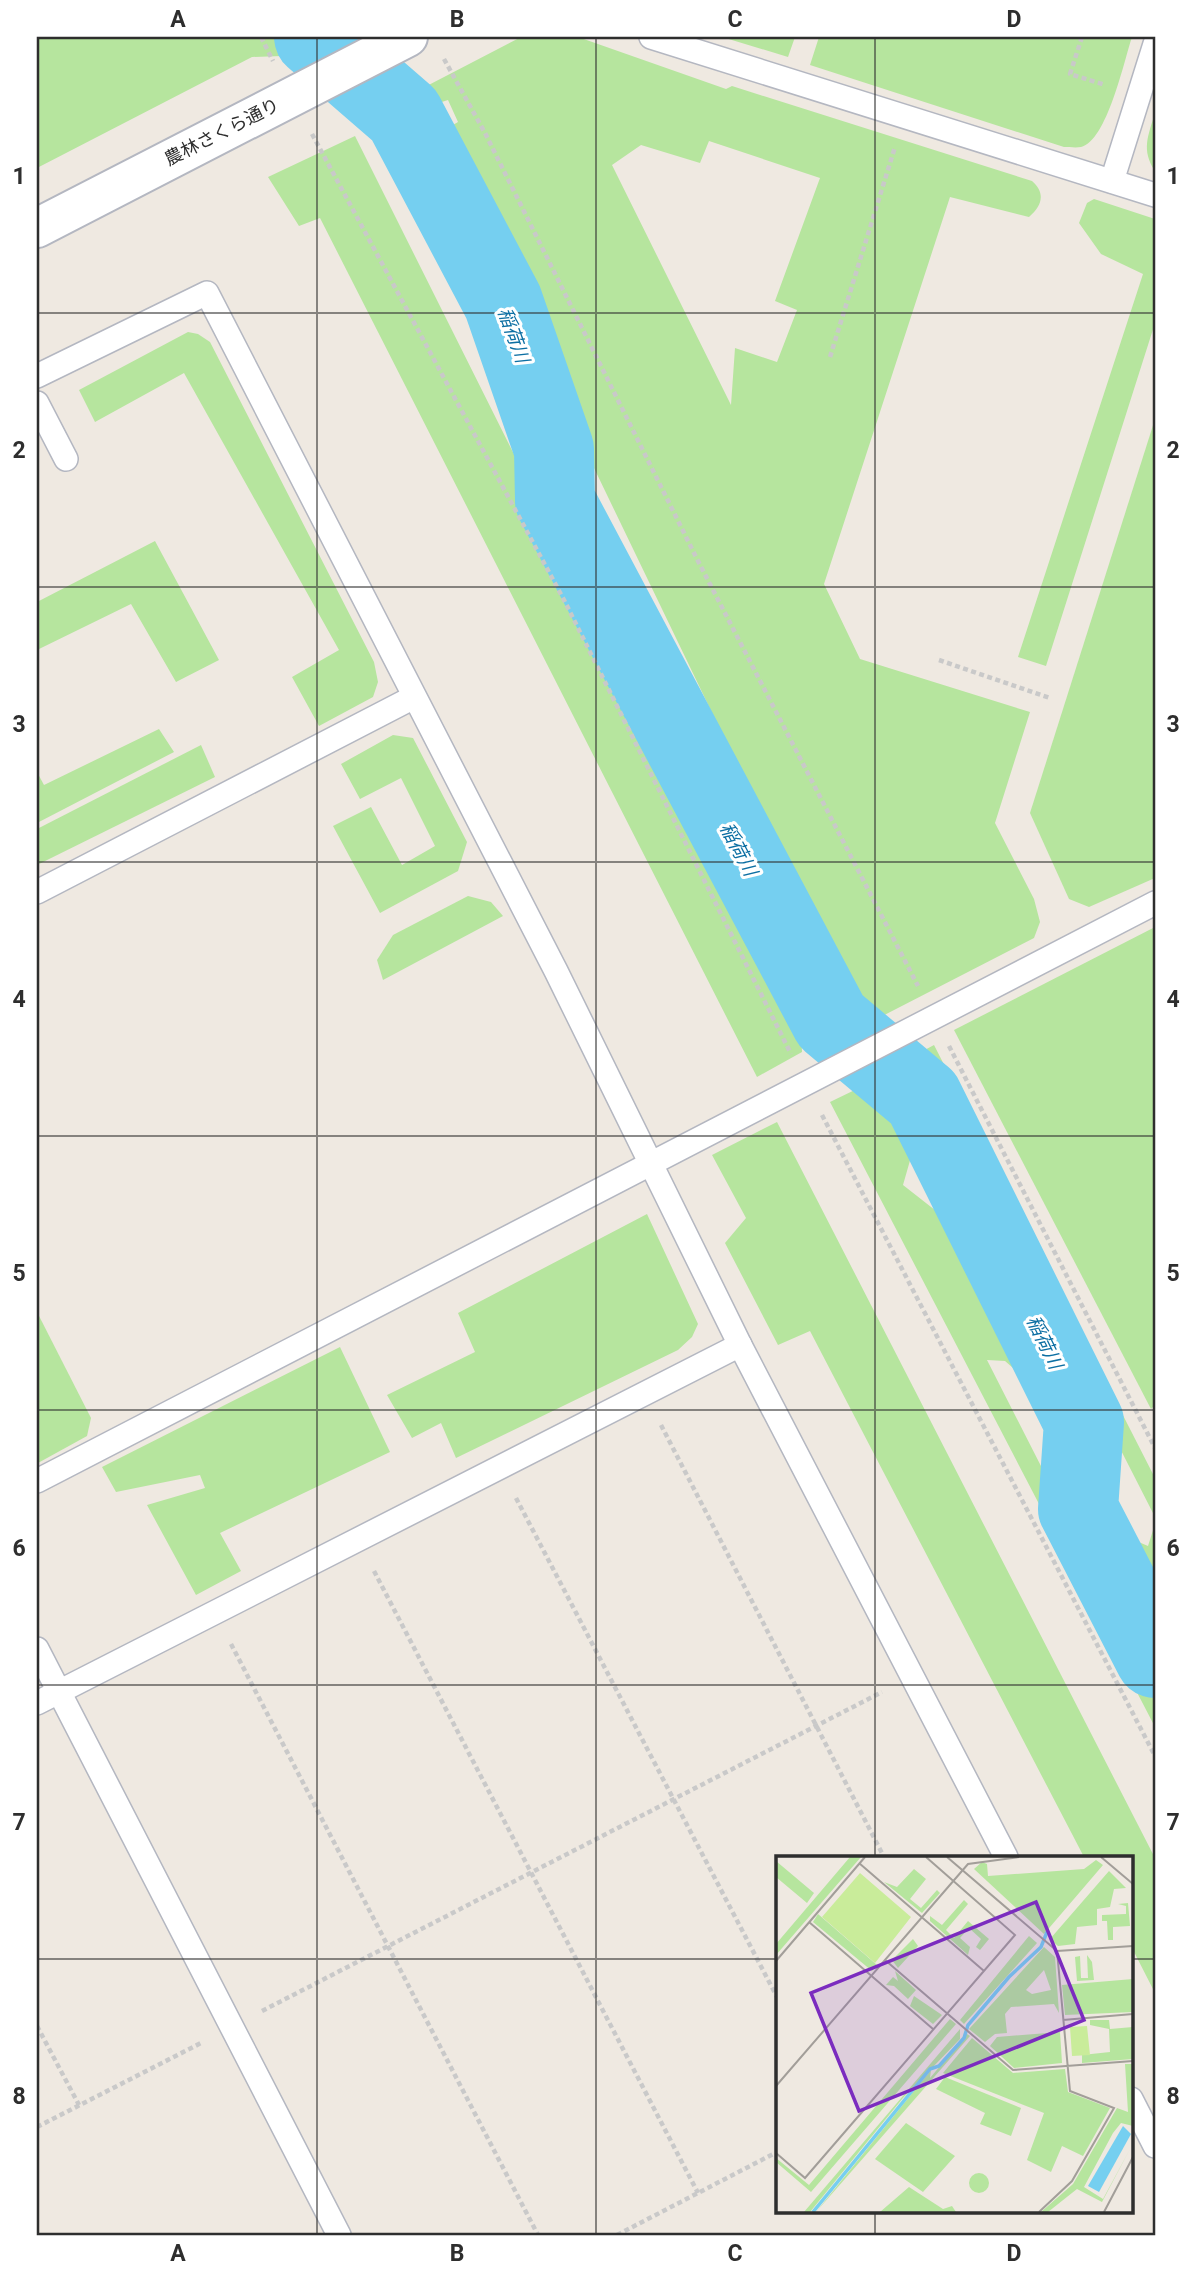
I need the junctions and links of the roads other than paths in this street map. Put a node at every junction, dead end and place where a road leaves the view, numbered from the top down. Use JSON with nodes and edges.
{"nodes":[{"id":1,"x":408,"y":37,"type":"edge"},
{"id":2,"x":651,"y":37,"type":"edge"},
{"id":3,"x":1155,"y":44,"type":"edge"},
{"id":4,"x":1112,"y":181,"type":"junction"},
{"id":5,"x":1155,"y":195,"type":"edge"},
{"id":6,"x":37,"y":228,"type":"edge"},
{"id":7,"x":37,"y":376,"type":"edge"},
{"id":8,"x":37,"y":403,"type":"edge"},
{"id":9,"x":66,"y":459,"type":"dead end"},
{"id":10,"x":414,"y":697,"type":"junction"},
{"id":11,"x":37,"y":892,"type":"edge"},
{"id":12,"x":1155,"y":903,"type":"edge"},
{"id":13,"x":654,"y":1165,"type":"junction"},
{"id":14,"x":740,"y":1345,"type":"junction"},
{"id":15,"x":37,"y":1481,"type":"edge"},
{"id":16,"x":37,"y":1649,"type":"edge"},
{"id":17,"x":59,"y":1691,"type":"junction"},
{"id":18,"x":37,"y":1703,"type":"edge"},
{"id":19,"x":1005,"y":1856,"type":"edge"},
{"id":20,"x":1132,"y":2101,"type":"edge"},
{"id":21,"x":1155,"y":2146,"type":"edge"},
{"id":22,"x":340,"y":2235,"type":"edge"}],
"edges":[{"from":1,"to":6,"type":"street","name":"農林さくら通り"},
{"from":2,"to":4,"type":"lane"},
{"from":3,"to":4,"type":"lane"},
{"from":4,"to":5,"type":"lane"},
{"from":7,"to":10,"type":"lane"},
{"from":8,"to":9,"type":"lane"},
{"from":10,"to":11,"type":"lane"},
{"from":10,"to":13,"type":"lane"},
{"from":12,"to":13,"type":"lane"},
{"from":13,"to":14,"type":"lane"},
{"from":13,"to":15,"type":"lane"},
{"from":14,"to":17,"type":"lane"},
{"from":14,"to":19,"type":"lane"},
{"from":16,"to":17,"type":"lane"},
{"from":17,"to":18,"type":"lane"},
{"from":17,"to":22,"type":"lane"},
{"from":20,"to":21,"type":"lane"}]}
